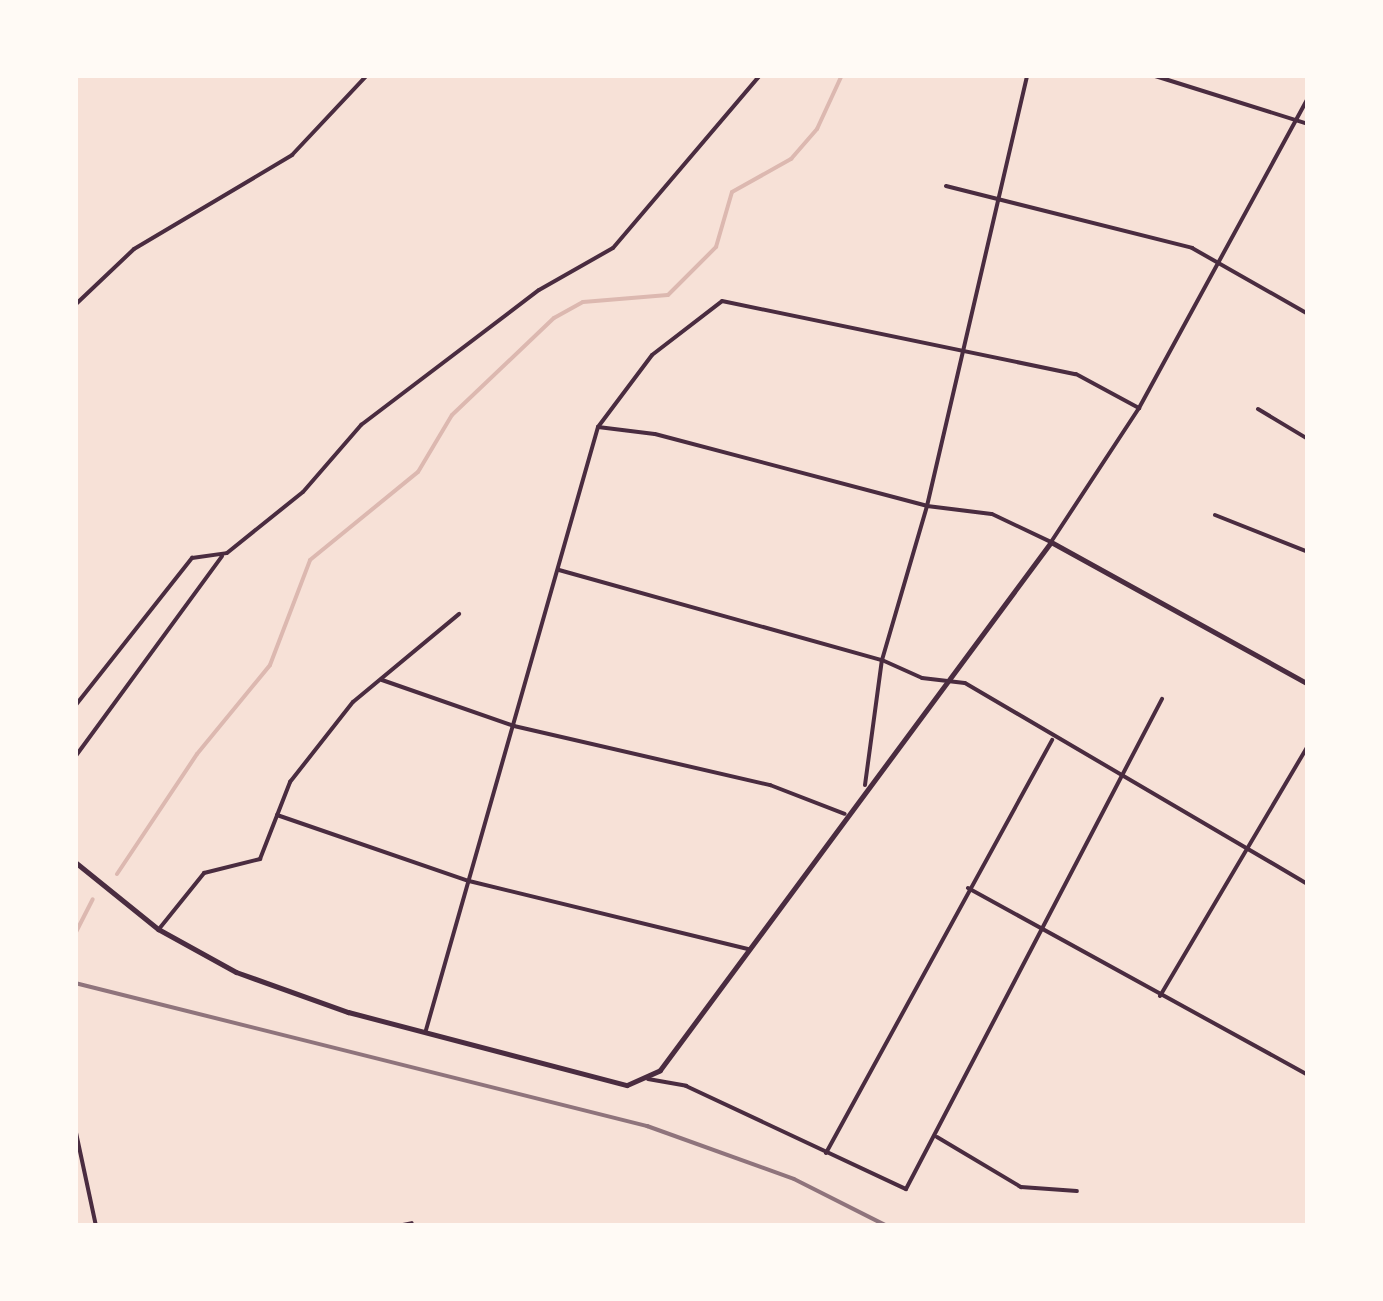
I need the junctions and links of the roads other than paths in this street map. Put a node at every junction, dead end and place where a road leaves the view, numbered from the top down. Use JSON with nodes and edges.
{"nodes":[{"id":1,"x":367,"y":75,"type":"edge"},
{"id":2,"x":760,"y":75,"type":"edge"},
{"id":3,"x":1027,"y":75,"type":"edge"},
{"id":4,"x":1152,"y":75,"type":"edge"},
{"id":5,"x":1308,"y":98,"type":"edge"},
{"id":6,"x":1296,"y":118,"type":"junction"},
{"id":7,"x":1308,"y":124,"type":"edge"},
{"id":8,"x":946,"y":186,"type":"dead end"},
{"id":9,"x":998,"y":203,"type":"junction"},
{"id":10,"x":1220,"y":262,"type":"junction"},
{"id":11,"x":75,"y":305,"type":"edge"},
{"id":12,"x":1308,"y":314,"type":"edge"},
{"id":13,"x":965,"y":354,"type":"junction"},
{"id":14,"x":1138,"y":408,"type":"junction"},
{"id":15,"x":1258,"y":410,"type":"dead end"},
{"id":16,"x":598,"y":426,"type":"junction"},
{"id":17,"x":1308,"y":439,"type":"edge"},
{"id":18,"x":927,"y":506,"type":"junction"},
{"id":19,"x":1215,"y":515,"type":"dead end"},
{"id":20,"x":1051,"y":542,"type":"junction"},
{"id":21,"x":1308,"y":552,"type":"edge"},
{"id":22,"x":222,"y":556,"type":"junction"},
{"id":23,"x":559,"y":570,"type":"junction"},
{"id":24,"x":459,"y":614,"type":"dead end"},
{"id":25,"x":882,"y":660,"type":"junction"},
{"id":26,"x":382,"y":680,"type":"junction"},
{"id":27,"x":946,"y":680,"type":"junction"},
{"id":28,"x":1308,"y":684,"type":"edge"},
{"id":29,"x":1162,"y":699,"type":"dead end"},
{"id":30,"x":75,"y":706,"type":"edge"},
{"id":31,"x":514,"y":726,"type":"junction"},
{"id":32,"x":1052,"y":739,"type":"junction"},
{"id":33,"x":1308,"y":746,"type":"edge"},
{"id":34,"x":75,"y":757,"type":"edge"},
{"id":35,"x":1124,"y":782,"type":"junction"},
{"id":36,"x":866,"y":785,"type":"junction"},
{"id":37,"x":277,"y":814,"type":"junction"},
{"id":38,"x":845,"y":814,"type":"junction"},
{"id":39,"x":1244,"y":850,"type":"junction"},
{"id":40,"x":75,"y":862,"type":"edge"},
{"id":41,"x":469,"y":881,"type":"junction"},
{"id":42,"x":1308,"y":884,"type":"edge"},
{"id":43,"x":968,"y":888,"type":"junction"},
{"id":44,"x":1046,"y":928,"type":"junction"},
{"id":45,"x":158,"y":929,"type":"junction"},
{"id":46,"x":750,"y":949,"type":"junction"},
{"id":47,"x":1160,"y":996,"type":"junction"},
{"id":48,"x":426,"y":1030,"type":"junction"},
{"id":49,"x":1308,"y":1075,"type":"edge"},
{"id":50,"x":648,"y":1079,"type":"junction"},
{"id":51,"x":75,"y":1128,"type":"edge"},
{"id":52,"x":938,"y":1137,"type":"junction"},
{"id":53,"x":826,"y":1153,"type":"junction"},
{"id":54,"x":1078,"y":1191,"type":"dead end"},
{"id":55,"x":412,"y":1223,"type":"dead end"},
{"id":56,"x":96,"y":1226,"type":"edge"},
{"id":57,"x":398,"y":1226,"type":"edge"}],
"edges":[{"from":1,"to":11,"type":"street"},
{"from":2,"to":22,"type":"street"},
{"from":3,"to":9,"type":"street"},
{"from":4,"to":6,"type":"street"},
{"from":5,"to":6,"type":"street"},
{"from":6,"to":7,"type":"street"},
{"from":6,"to":10,"type":"street"},
{"from":8,"to":9,"type":"street"},
{"from":9,"to":10,"type":"street"},
{"from":9,"to":13,"type":"street"},
{"from":10,"to":12,"type":"street"},
{"from":10,"to":14,"type":"street"},
{"from":13,"to":14,"type":"street"},
{"from":13,"to":16,"type":"street"},
{"from":13,"to":18,"type":"street"},
{"from":14,"to":20,"type":"street"},
{"from":15,"to":17,"type":"street"},
{"from":16,"to":18,"type":"street"},
{"from":16,"to":23,"type":"street"},
{"from":18,"to":20,"type":"street"},
{"from":18,"to":25,"type":"street"},
{"from":19,"to":21,"type":"street"},
{"from":20,"to":27,"type":"street"},
{"from":20,"to":28,"type":"street"},
{"from":22,"to":30,"type":"street"},
{"from":22,"to":34,"type":"street"},
{"from":23,"to":25,"type":"street"},
{"from":23,"to":31,"type":"street"},
{"from":24,"to":26,"type":"street"},
{"from":25,"to":27,"type":"street"},
{"from":25,"to":36,"type":"street"},
{"from":26,"to":31,"type":"street"},
{"from":26,"to":37,"type":"street"},
{"from":27,"to":32,"type":"street"},
{"from":27,"to":36,"type":"street"},
{"from":29,"to":35,"type":"street"},
{"from":31,"to":38,"type":"street"},
{"from":31,"to":41,"type":"street"},
{"from":32,"to":35,"type":"street"},
{"from":32,"to":43,"type":"street"},
{"from":33,"to":39,"type":"street"},
{"from":35,"to":39,"type":"street"},
{"from":35,"to":44,"type":"street"},
{"from":36,"to":38,"type":"street"},
{"from":37,"to":41,"type":"street"},
{"from":37,"to":45,"type":"street"},
{"from":38,"to":46,"type":"street"},
{"from":39,"to":42,"type":"street"},
{"from":39,"to":47,"type":"street"},
{"from":40,"to":45,"type":"street"},
{"from":41,"to":46,"type":"street"},
{"from":41,"to":48,"type":"street"},
{"from":43,"to":44,"type":"street"},
{"from":43,"to":53,"type":"street"},
{"from":44,"to":47,"type":"street"},
{"from":44,"to":52,"type":"street"},
{"from":45,"to":48,"type":"street"},
{"from":46,"to":50,"type":"street"},
{"from":47,"to":49,"type":"street"},
{"from":48,"to":50,"type":"street"},
{"from":50,"to":53,"type":"street"},
{"from":51,"to":56,"type":"street"},
{"from":52,"to":53,"type":"street"},
{"from":52,"to":54,"type":"street"},
{"from":55,"to":57,"type":"street"}]}
